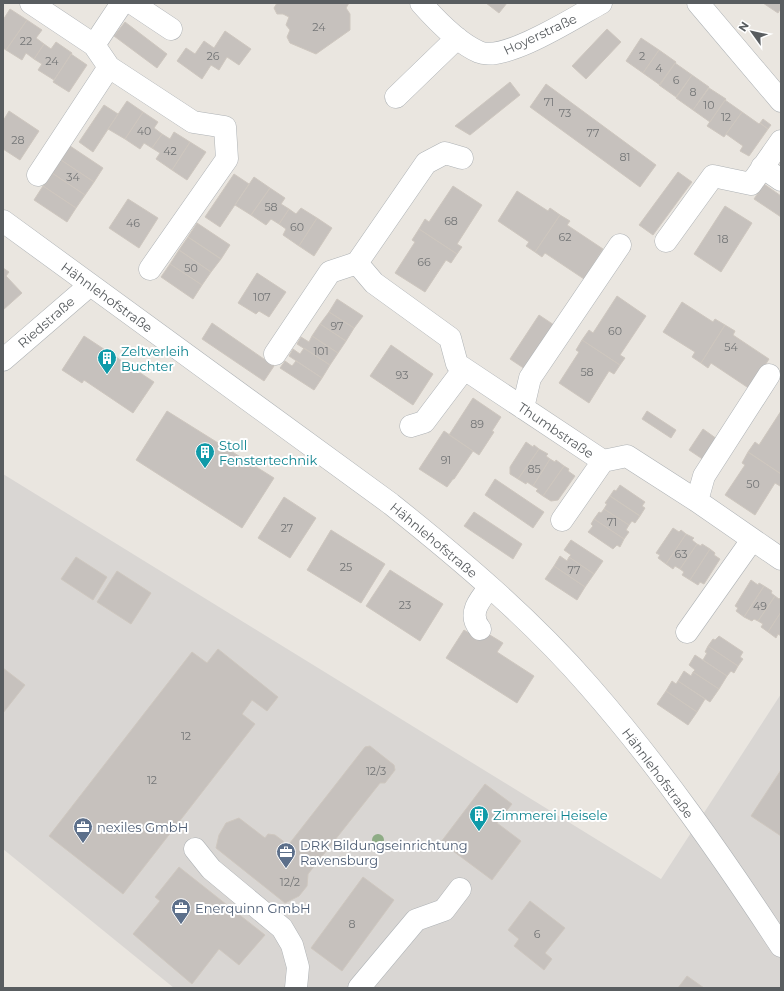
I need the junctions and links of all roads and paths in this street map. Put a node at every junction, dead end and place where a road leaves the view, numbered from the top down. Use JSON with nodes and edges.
{"nodes":[{"id":1,"x":31,"y":3,"type":"edge"},
{"id":2,"x":122,"y":3,"type":"edge"},
{"id":3,"x":132,"y":3,"type":"edge"},
{"id":4,"x":421,"y":3,"type":"edge"},
{"id":5,"x":601,"y":3,"type":"edge"},
{"id":6,"x":698,"y":3,"type":"edge"},
{"id":7,"x":171,"y":30,"type":"dead end"},
{"id":8,"x":457,"y":38,"type":"junction"},
{"id":9,"x":94,"y":45,"type":"junction"},
{"id":10,"x":109,"y":67,"type":"junction"},
{"id":11,"x":396,"y":97,"type":"dead end"},
{"id":12,"x":781,"y":101,"type":"edge"},
{"id":13,"x":781,"y":141,"type":"edge"},
{"id":14,"x":462,"y":158,"type":"dead end"},
{"id":15,"x":762,"y":167,"type":"junction"},
{"id":16,"x":38,"y":175,"type":"dead end"},
{"id":17,"x":781,"y":180,"type":"edge"},
{"id":18,"x":3,"y":221,"type":"edge"},
{"id":19,"x":666,"y":241,"type":"dead end"},
{"id":20,"x":620,"y":245,"type":"dead end"},
{"id":21,"x":357,"y":263,"type":"junction"},
{"id":22,"x":150,"y":269,"type":"dead end"},
{"id":23,"x":90,"y":285,"type":"junction"},
{"id":24,"x":276,"y":354,"type":"dead end"},
{"id":25,"x":3,"y":360,"type":"edge"},
{"id":26,"x":464,"y":369,"type":"junction"},
{"id":27,"x":769,"y":375,"type":"dead end"},
{"id":28,"x":523,"y":408,"type":"junction"},
{"id":29,"x":411,"y":426,"type":"dead end"},
{"id":30,"x":603,"y":461,"type":"junction"},
{"id":31,"x":697,"y":501,"type":"junction"},
{"id":32,"x":562,"y":520,"type":"dead end"},
{"id":33,"x":752,"y":540,"type":"junction"},
{"id":34,"x":781,"y":559,"type":"edge"},
{"id":35,"x":490,"y":587,"type":"junction"},
{"id":36,"x":480,"y":629,"type":"dead end"},
{"id":37,"x":688,"y":632,"type":"dead end"},
{"id":38,"x":195,"y":849,"type":"dead end"},
{"id":39,"x":460,"y":889,"type":"dead end"},
{"id":40,"x":781,"y":946,"type":"edge"},
{"id":41,"x":296,"y":988,"type":"edge"},
{"id":42,"x":359,"y":988,"type":"edge"}],
"edges":[{"from":1,"to":9,"type":"street"},
{"from":2,"to":9,"type":"street"},
{"from":3,"to":7,"type":"street"},
{"from":4,"to":8,"type":"street","name":"Hoyerstraße"},
{"from":5,"to":8,"type":"street","name":"Hoyerstraße"},
{"from":6,"to":12,"type":"street"},
{"from":8,"to":11,"type":"street"},
{"from":9,"to":10,"type":"street"},
{"from":10,"to":16,"type":"street"},
{"from":10,"to":22,"type":"street"},
{"from":13,"to":15,"type":"street"},
{"from":14,"to":21,"type":"street"},
{"from":15,"to":17,"type":"street"},
{"from":15,"to":19,"type":"street"},
{"from":18,"to":23,"type":"street","name":"Hähnlehofstraße"},
{"from":20,"to":28,"type":"street"},
{"from":21,"to":24,"type":"street"},
{"from":21,"to":26,"type":"street","name":"Thumbstraße"},
{"from":23,"to":25,"type":"street","name":"Riedstraße"},
{"from":23,"to":35,"type":"street","name":"Hähnlehofstraße"},
{"from":26,"to":28,"type":"street","name":"Thumbstraße"},
{"from":26,"to":29,"type":"street"},
{"from":27,"to":31,"type":"street"},
{"from":28,"to":30,"type":"street","name":"Thumbstraße"},
{"from":30,"to":31,"type":"street","name":"Thumbstraße"},
{"from":30,"to":32,"type":"street"},
{"from":31,"to":33,"type":"street","name":"Thumbstraße"},
{"from":33,"to":34,"type":"street","name":"Thumbstraße"},
{"from":33,"to":37,"type":"street"},
{"from":35,"to":36,"type":"street"},
{"from":35,"to":40,"type":"street","name":"Hähnlehofstraße"},
{"from":38,"to":41,"type":"street"},
{"from":39,"to":42,"type":"street"}]}
